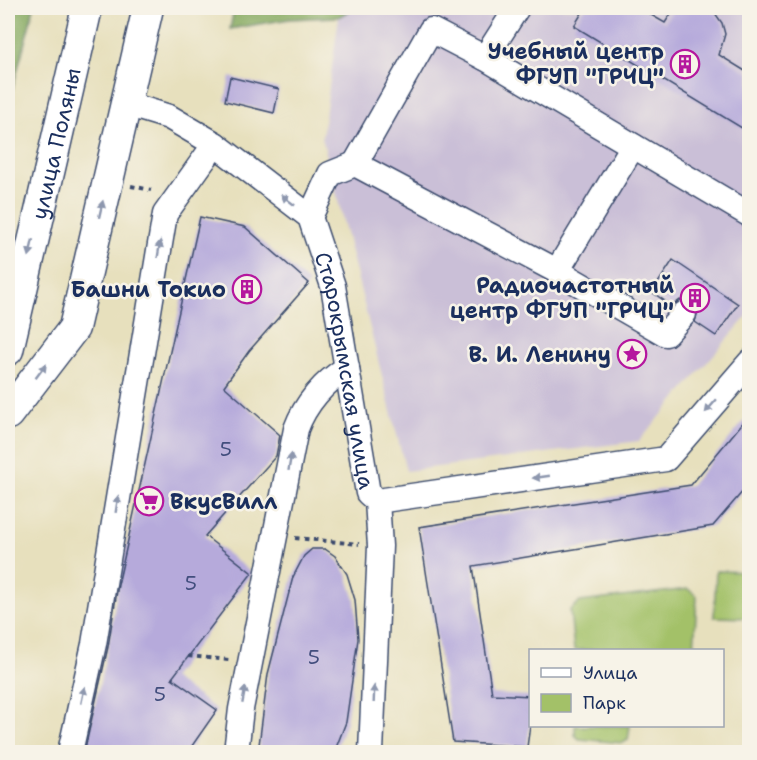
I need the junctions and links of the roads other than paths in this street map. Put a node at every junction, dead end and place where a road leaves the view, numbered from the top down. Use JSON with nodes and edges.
{"nodes":[{"id":1,"x":87,"y":8,"type":"edge"},
{"id":2,"x":148,"y":8,"type":"edge"},
{"id":3,"x":517,"y":8,"type":"edge"},
{"id":4,"x":485,"y":58,"type":"junction"},
{"id":5,"x":126,"y":104,"type":"junction"},
{"id":6,"x":215,"y":144,"type":"junction"},
{"id":7,"x":633,"y":146,"type":"junction"},
{"id":8,"x":355,"y":164,"type":"junction"},
{"id":9,"x":750,"y":215,"type":"edge"},
{"id":10,"x":310,"y":217,"type":"junction"},
{"id":11,"x":557,"y":271,"type":"junction"},
{"id":12,"x":684,"y":314,"type":"dead end"},
{"id":13,"x":8,"y":350,"type":"edge"},
{"id":14,"x":750,"y":362,"type":"edge"},
{"id":15,"x":347,"y":368,"type":"junction"},
{"id":16,"x":8,"y":414,"type":"edge"},
{"id":17,"x":377,"y":501,"type":"junction"},
{"id":18,"x":70,"y":753,"type":"edge"},
{"id":19,"x":236,"y":753,"type":"edge"},
{"id":20,"x":371,"y":753,"type":"edge"}],
"edges":[{"from":1,"to":13,"type":"main road","name":"улица Поляны","one_way":true},
{"from":2,"to":5,"type":"main road"},
{"from":3,"to":4,"type":"street"},
{"from":4,"to":7,"type":"street"},
{"from":4,"to":8,"type":"street"},
{"from":5,"to":6,"type":"street"},
{"from":16,"to":5,"type":"main road","one_way":true},
{"from":10,"to":6,"type":"street","one_way":true},
{"from":18,"to":6,"type":"street","one_way":true},
{"from":7,"to":9,"type":"street"},
{"from":7,"to":11,"type":"street"},
{"from":8,"to":10,"type":"street"},
{"from":8,"to":11,"type":"street"},
{"from":10,"to":15,"type":"street","name":"Старокрымская улица"},
{"from":11,"to":12,"type":"street"},
{"from":14,"to":17,"type":"street","name":"Старокрымская улица","one_way":true},
{"from":15,"to":17,"type":"street","name":"Старокрымская улица"},
{"from":19,"to":15,"type":"street","one_way":true},
{"from":20,"to":17,"type":"street","one_way":true}]}
